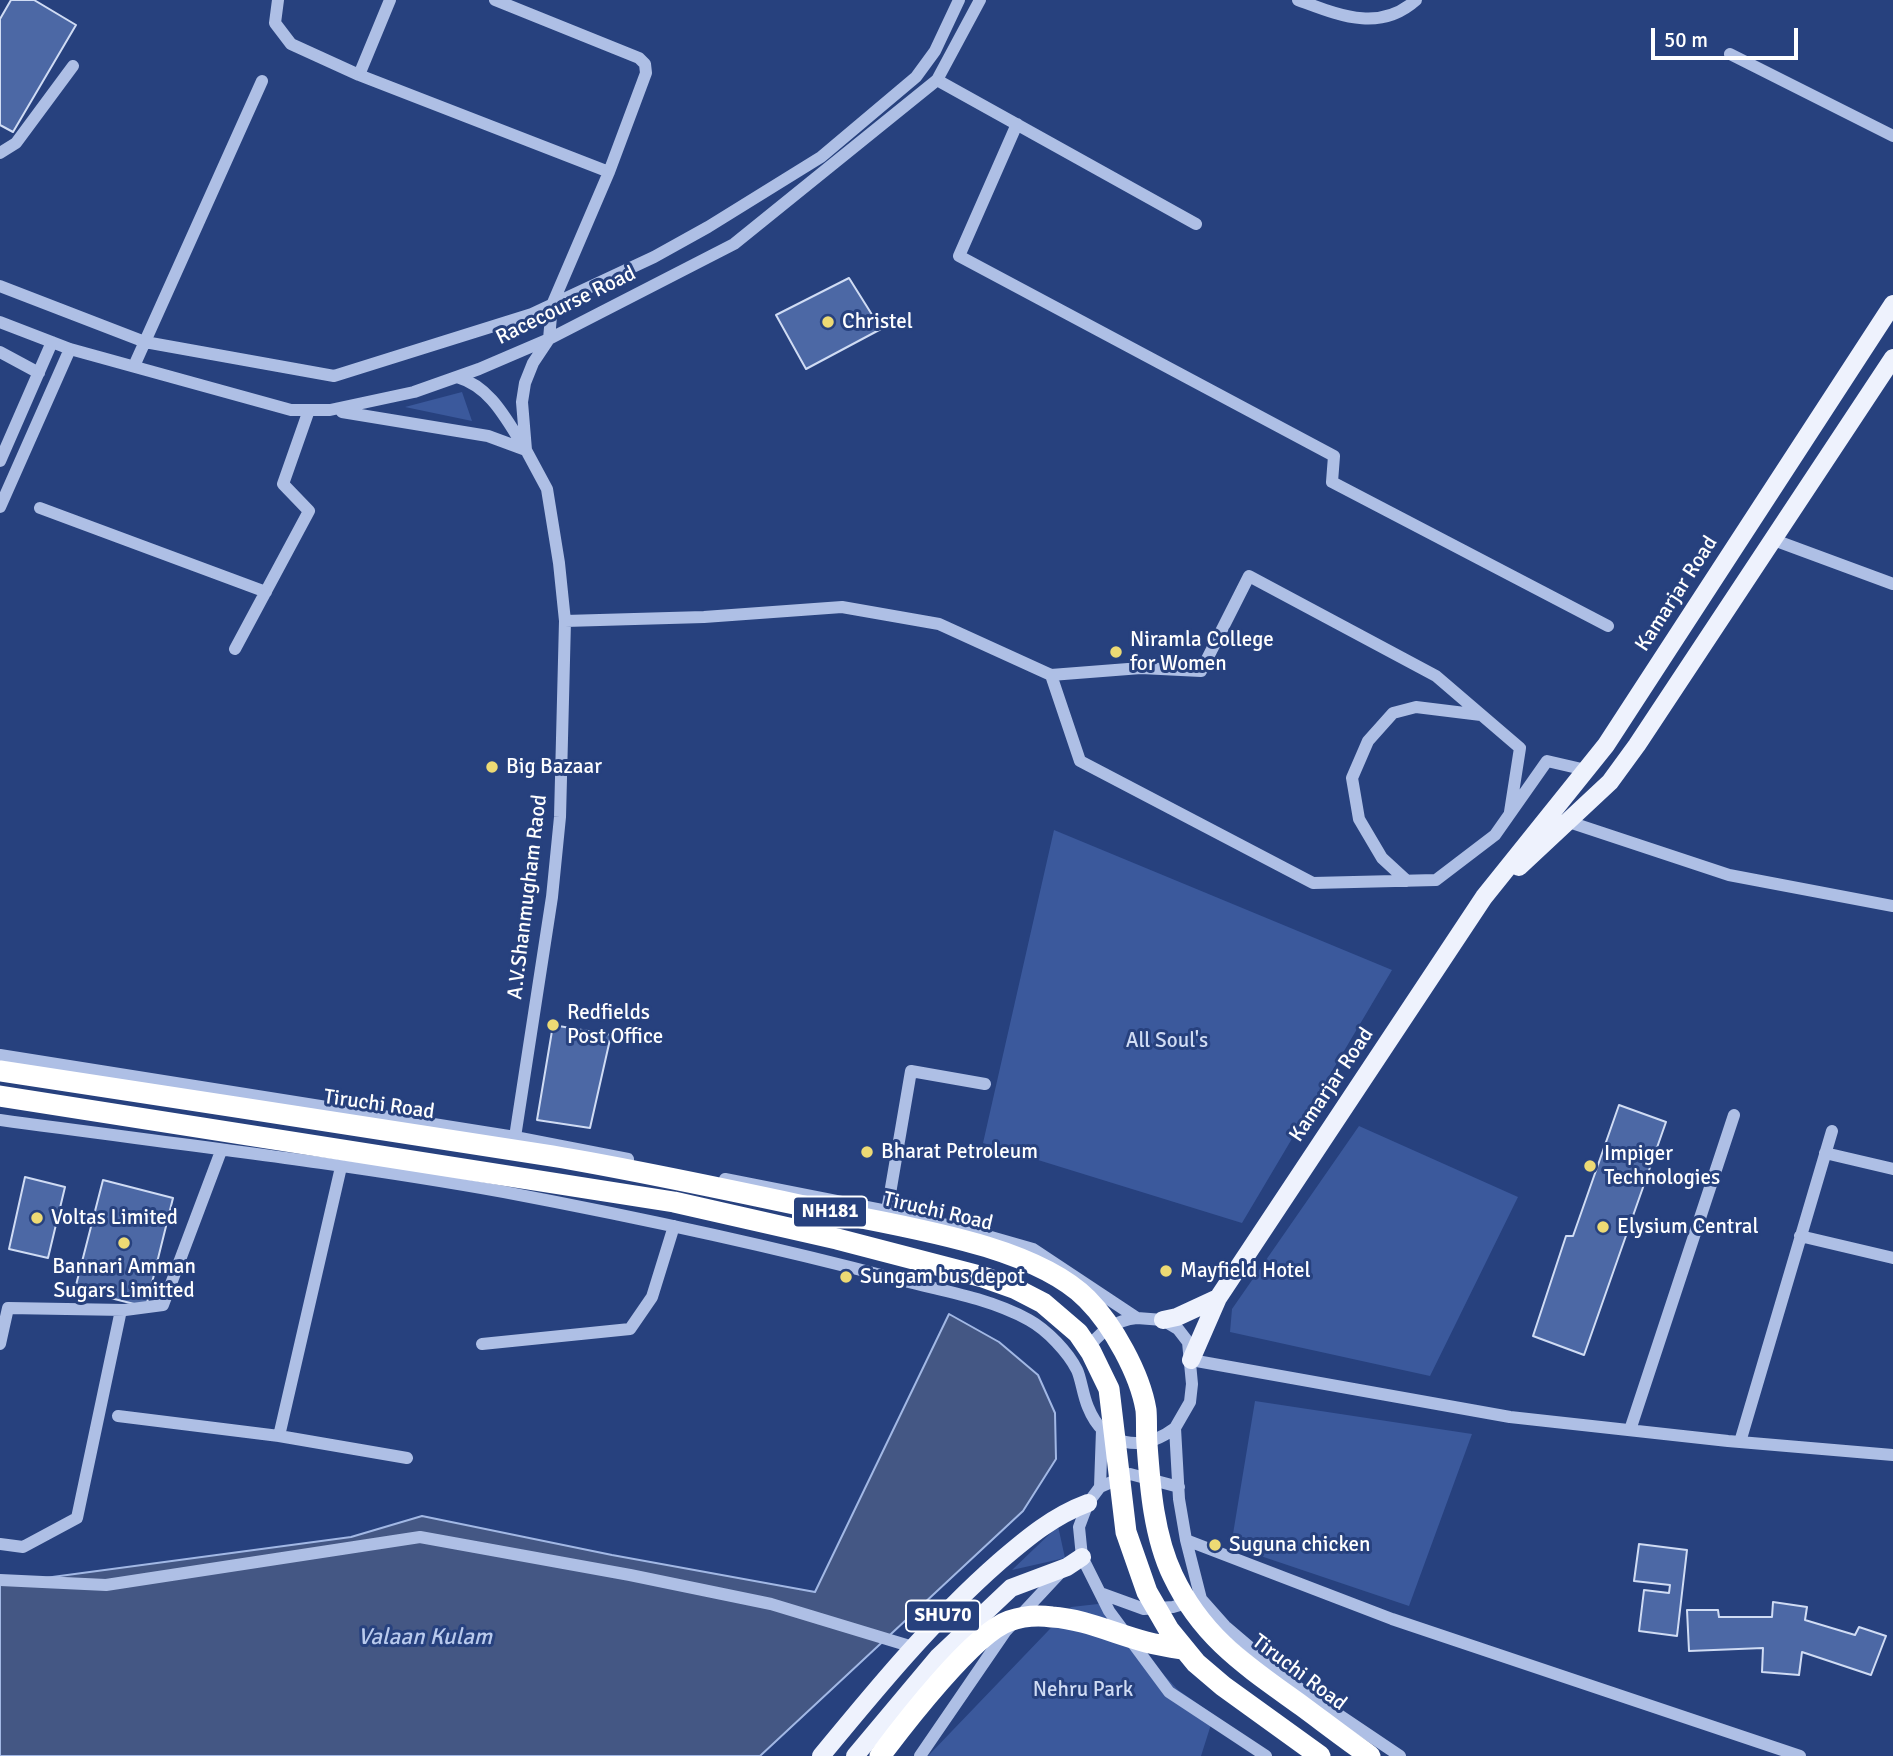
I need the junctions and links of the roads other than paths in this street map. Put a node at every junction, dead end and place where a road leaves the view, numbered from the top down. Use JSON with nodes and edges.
{"nodes":[{"id":1,"x":278,"y":0,"type":"edge"},
{"id":2,"x":390,"y":0,"type":"edge"},
{"id":3,"x":495,"y":0,"type":"edge"},
{"id":4,"x":959,"y":0,"type":"edge"},
{"id":5,"x":980,"y":0,"type":"edge"},
{"id":6,"x":1298,"y":0,"type":"edge"},
{"id":7,"x":1416,"y":0,"type":"edge"},
{"id":8,"x":1730,"y":54,"type":"dead end"},
{"id":9,"x":73,"y":66,"type":"dead end"},
{"id":10,"x":359,"y":75,"type":"junction"},
{"id":11,"x":937,"y":80,"type":"junction"},
{"id":12,"x":262,"y":81,"type":"dead end"},
{"id":13,"x":1017,"y":124,"type":"junction"},
{"id":14,"x":1893,"y":136,"type":"edge"},
{"id":15,"x":0,"y":153,"type":"edge"},
{"id":16,"x":609,"y":172,"type":"junction"},
{"id":17,"x":1196,"y":224,"type":"dead end"},
{"id":18,"x":0,"y":286,"type":"edge"},
{"id":19,"x":1893,"y":304,"type":"edge"},
{"id":20,"x":552,"y":305,"type":"junction"},
{"id":21,"x":0,"y":322,"type":"edge"},
{"id":22,"x":550,"y":339,"type":"junction"},
{"id":23,"x":52,"y":342,"type":"junction"},
{"id":24,"x":145,"y":342,"type":"junction"},
{"id":25,"x":70,"y":349,"type":"junction"},
{"id":26,"x":0,"y":352,"type":"edge"},
{"id":27,"x":1893,"y":358,"type":"edge"},
{"id":28,"x":134,"y":366,"type":"junction"},
{"id":29,"x":38,"y":373,"type":"junction"},
{"id":30,"x":457,"y":377,"type":"junction"},
{"id":31,"x":309,"y":410,"type":"junction"},
{"id":32,"x":330,"y":410,"type":"junction"},
{"id":33,"x":526,"y":450,"type":"junction"},
{"id":34,"x":0,"y":461,"type":"edge"},
{"id":35,"x":0,"y":506,"type":"edge"},
{"id":36,"x":40,"y":508,"type":"dead end"},
{"id":37,"x":1774,"y":540,"type":"junction"},
{"id":38,"x":1893,"y":583,"type":"edge"},
{"id":39,"x":266,"y":592,"type":"junction"},
{"id":40,"x":565,"y":621,"type":"junction"},
{"id":41,"x":1608,"y":626,"type":"dead end"},
{"id":42,"x":235,"y":649,"type":"dead end"},
{"id":43,"x":1051,"y":675,"type":"junction"},
{"id":44,"x":1482,"y":715,"type":"junction"},
{"id":45,"x":1586,"y":770,"type":"junction"},
{"id":46,"x":1509,"y":815,"type":"junction"},
{"id":47,"x":1569,"y":821,"type":"junction"},
{"id":48,"x":1407,"y":881,"type":"junction"},
{"id":49,"x":1484,"y":897,"type":"junction"},
{"id":50,"x":1893,"y":906,"type":"edge"},
{"id":51,"x":0,"y":1055,"type":"edge"},
{"id":52,"x":0,"y":1071,"type":"edge"},
{"id":53,"x":985,"y":1084,"type":"dead end"},
{"id":54,"x":0,"y":1096,"type":"edge"},
{"id":55,"x":1734,"y":1115,"type":"dead end"},
{"id":56,"x":0,"y":1120,"type":"edge"},
{"id":57,"x":1832,"y":1131,"type":"dead end"},
{"id":58,"x":515,"y":1137,"type":"junction"},
{"id":59,"x":221,"y":1151,"type":"junction"},
{"id":60,"x":1825,"y":1153,"type":"junction"},
{"id":61,"x":341,"y":1167,"type":"junction"},
{"id":62,"x":1893,"y":1169,"type":"edge"},
{"id":63,"x":887,"y":1211,"type":"junction"},
{"id":64,"x":674,"y":1226,"type":"junction"},
{"id":65,"x":1800,"y":1236,"type":"junction"},
{"id":66,"x":1893,"y":1258,"type":"edge"},
{"id":67,"x":1218,"y":1298,"type":"junction"},
{"id":68,"x":121,"y":1310,"type":"junction"},
{"id":69,"x":1137,"y":1318,"type":"junction"},
{"id":70,"x":1163,"y":1320,"type":"junction"},
{"id":71,"x":0,"y":1344,"type":"edge"},
{"id":72,"x":482,"y":1344,"type":"dead end"},
{"id":73,"x":1191,"y":1360,"type":"junction"},
{"id":74,"x":1079,"y":1372,"type":"junction"},
{"id":75,"x":118,"y":1416,"type":"dead end"},
{"id":76,"x":1175,"y":1428,"type":"junction"},
{"id":77,"x":1102,"y":1430,"type":"junction"},
{"id":78,"x":1630,"y":1430,"type":"junction"},
{"id":79,"x":279,"y":1436,"type":"junction"},
{"id":80,"x":1740,"y":1442,"type":"junction"},
{"id":81,"x":1893,"y":1455,"type":"edge"},
{"id":82,"x":407,"y":1458,"type":"dead end"},
{"id":83,"x":1100,"y":1487,"type":"junction"},
{"id":84,"x":1179,"y":1487,"type":"junction"},
{"id":85,"x":1088,"y":1503,"type":"junction"},
{"id":86,"x":1186,"y":1540,"type":"junction"},
{"id":87,"x":0,"y":1544,"type":"edge"},
{"id":88,"x":1075,"y":1562,"type":"junction"},
{"id":89,"x":0,"y":1580,"type":"edge"},
{"id":90,"x":1100,"y":1593,"type":"junction"},
{"id":91,"x":1201,"y":1599,"type":"junction"},
{"id":92,"x":913,"y":1647,"type":"junction"},
{"id":93,"x":1182,"y":1649,"type":"junction"},
{"id":94,"x":821,"y":1756,"type":"edge"},
{"id":95,"x":855,"y":1756,"type":"edge"},
{"id":96,"x":880,"y":1756,"type":"edge"},
{"id":97,"x":920,"y":1756,"type":"edge"},
{"id":98,"x":1266,"y":1756,"type":"edge"},
{"id":99,"x":1320,"y":1756,"type":"edge"},
{"id":100,"x":1370,"y":1756,"type":"edge"},
{"id":101,"x":1400,"y":1756,"type":"edge"},
{"id":102,"x":1800,"y":1756,"type":"edge"}],
"edges":[{"from":1,"to":10,"type":"street"},
{"from":2,"to":10,"type":"street"},
{"from":3,"to":16,"type":"street"},
{"from":4,"to":20,"type":"street"},
{"from":5,"to":11,"type":"street","name":"Racecourse Road"},
{"from":6,"to":7,"type":"street"},
{"from":8,"to":14,"type":"street"},
{"from":9,"to":15,"type":"street"},
{"from":10,"to":16,"type":"street"},
{"from":11,"to":13,"type":"street"},
{"from":11,"to":22,"type":"street","name":"Racecourse Road"},
{"from":12,"to":24,"type":"street"},
{"from":13,"to":17,"type":"street"},
{"from":13,"to":41,"type":"street"},
{"from":16,"to":20,"type":"street"},
{"from":18,"to":24,"type":"street"},
{"from":19,"to":45,"type":"main road","name":"Kamarjar Road"},
{"from":20,"to":22,"type":"street"},
{"from":20,"to":24,"type":"street"},
{"from":21,"to":23,"type":"street","name":"Racecourse Road"},
{"from":22,"to":30,"type":"street","name":"Racecourse Road"},
{"from":22,"to":33,"type":"street","name":"A.V.Shanmugham Raod"},
{"from":23,"to":25,"type":"street","name":"Racecourse Road"},
{"from":23,"to":29,"type":"street"},
{"from":24,"to":28,"type":"street"},
{"from":25,"to":28,"type":"street","name":"Racecourse Road"},
{"from":25,"to":35,"type":"street"},
{"from":26,"to":29,"type":"street"},
{"from":27,"to":37,"type":"main road","name":"Kamarjar Road"},
{"from":28,"to":31,"type":"street","name":"Racecourse Road"},
{"from":29,"to":34,"type":"street"},
{"from":30,"to":32,"type":"street","name":"Racecourse Road"},
{"from":30,"to":33,"type":"street"},
{"from":31,"to":32,"type":"street","name":"Racecourse Road"},
{"from":31,"to":39,"type":"street"},
{"from":32,"to":33,"type":"street"},
{"from":33,"to":40,"type":"street","name":"A.V.Shanmugham Raod"},
{"from":36,"to":39,"type":"street"},
{"from":37,"to":38,"type":"street"},
{"from":37,"to":47,"type":"main road","name":"Kamarjar Road"},
{"from":39,"to":42,"type":"street"},
{"from":40,"to":43,"type":"street"},
{"from":40,"to":58,"type":"street","name":"A.V.Shanmugham Raod"},
{"from":43,"to":44,"type":"street"},
{"from":43,"to":48,"type":"street"},
{"from":44,"to":46,"type":"street"},
{"from":44,"to":48,"type":"street"},
{"from":45,"to":46,"type":"street"},
{"from":45,"to":49,"type":"main road","name":"Kamarjar Road"},
{"from":46,"to":48,"type":"street"},
{"from":47,"to":49,"type":"main road","name":"Kamarjar Road"},
{"from":47,"to":50,"type":"street"},
{"from":49,"to":67,"type":"main road","name":"Kamarjar Road"},
{"from":51,"to":58,"type":"street"},
{"from":52,"to":100,"type":"highway","name":"Tiruchi Road","number":"NH181","bridge":true},
{"from":53,"to":63,"type":"street"},
{"from":54,"to":93,"type":"highway","number":"NH181","bridge":true},
{"from":55,"to":78,"type":"street"},
{"from":56,"to":59,"type":"street","number":"NH181"},
{"from":57,"to":60,"type":"street"},
{"from":58,"to":63,"type":"street"},
{"from":59,"to":61,"type":"street","number":"NH181"},
{"from":59,"to":68,"type":"street"},
{"from":60,"to":62,"type":"street"},
{"from":60,"to":65,"type":"street"},
{"from":61,"to":64,"type":"street","number":"NH181"},
{"from":61,"to":79,"type":"street"},
{"from":63,"to":69,"type":"street"},
{"from":64,"to":72,"type":"street"},
{"from":64,"to":74,"type":"street","number":"NH181"},
{"from":65,"to":66,"type":"street"},
{"from":65,"to":80,"type":"street"},
{"from":67,"to":70,"type":"main road"},
{"from":67,"to":73,"type":"main road","name":"Kamarjar Road"},
{"from":68,"to":71,"type":"street"},
{"from":68,"to":87,"type":"street"},
{"from":69,"to":70,"type":"street"},
{"from":69,"to":74,"type":"street"},
{"from":70,"to":73,"type":"street"},
{"from":73,"to":76,"type":"street"},
{"from":73,"to":78,"type":"street"},
{"from":74,"to":77,"type":"street","number":"NH181"},
{"from":75,"to":79,"type":"street"},
{"from":76,"to":77,"type":"street"},
{"from":76,"to":84,"type":"street"},
{"from":77,"to":83,"type":"street"},
{"from":78,"to":80,"type":"street"},
{"from":79,"to":82,"type":"street"},
{"from":80,"to":81,"type":"street"},
{"from":83,"to":84,"type":"street"},
{"from":83,"to":85,"type":"street"},
{"from":84,"to":86,"type":"street"},
{"from":85,"to":88,"type":"street"},
{"from":85,"to":92,"type":"main road","number":"SHU70"},
{"from":86,"to":91,"type":"street"},
{"from":86,"to":102,"type":"street"},
{"from":88,"to":90,"type":"street"},
{"from":88,"to":95,"type":"main road","number":"SHU70"},
{"from":88,"to":97,"type":"street"},
{"from":89,"to":92,"type":"street"},
{"from":90,"to":91,"type":"street"},
{"from":90,"to":98,"type":"street"},
{"from":91,"to":101,"type":"street"},
{"from":92,"to":94,"type":"main road","number":"SHU70"},
{"from":93,"to":96,"type":"highway","bridge":true},
{"from":93,"to":99,"type":"highway","number":"NH181","bridge":true}]}
